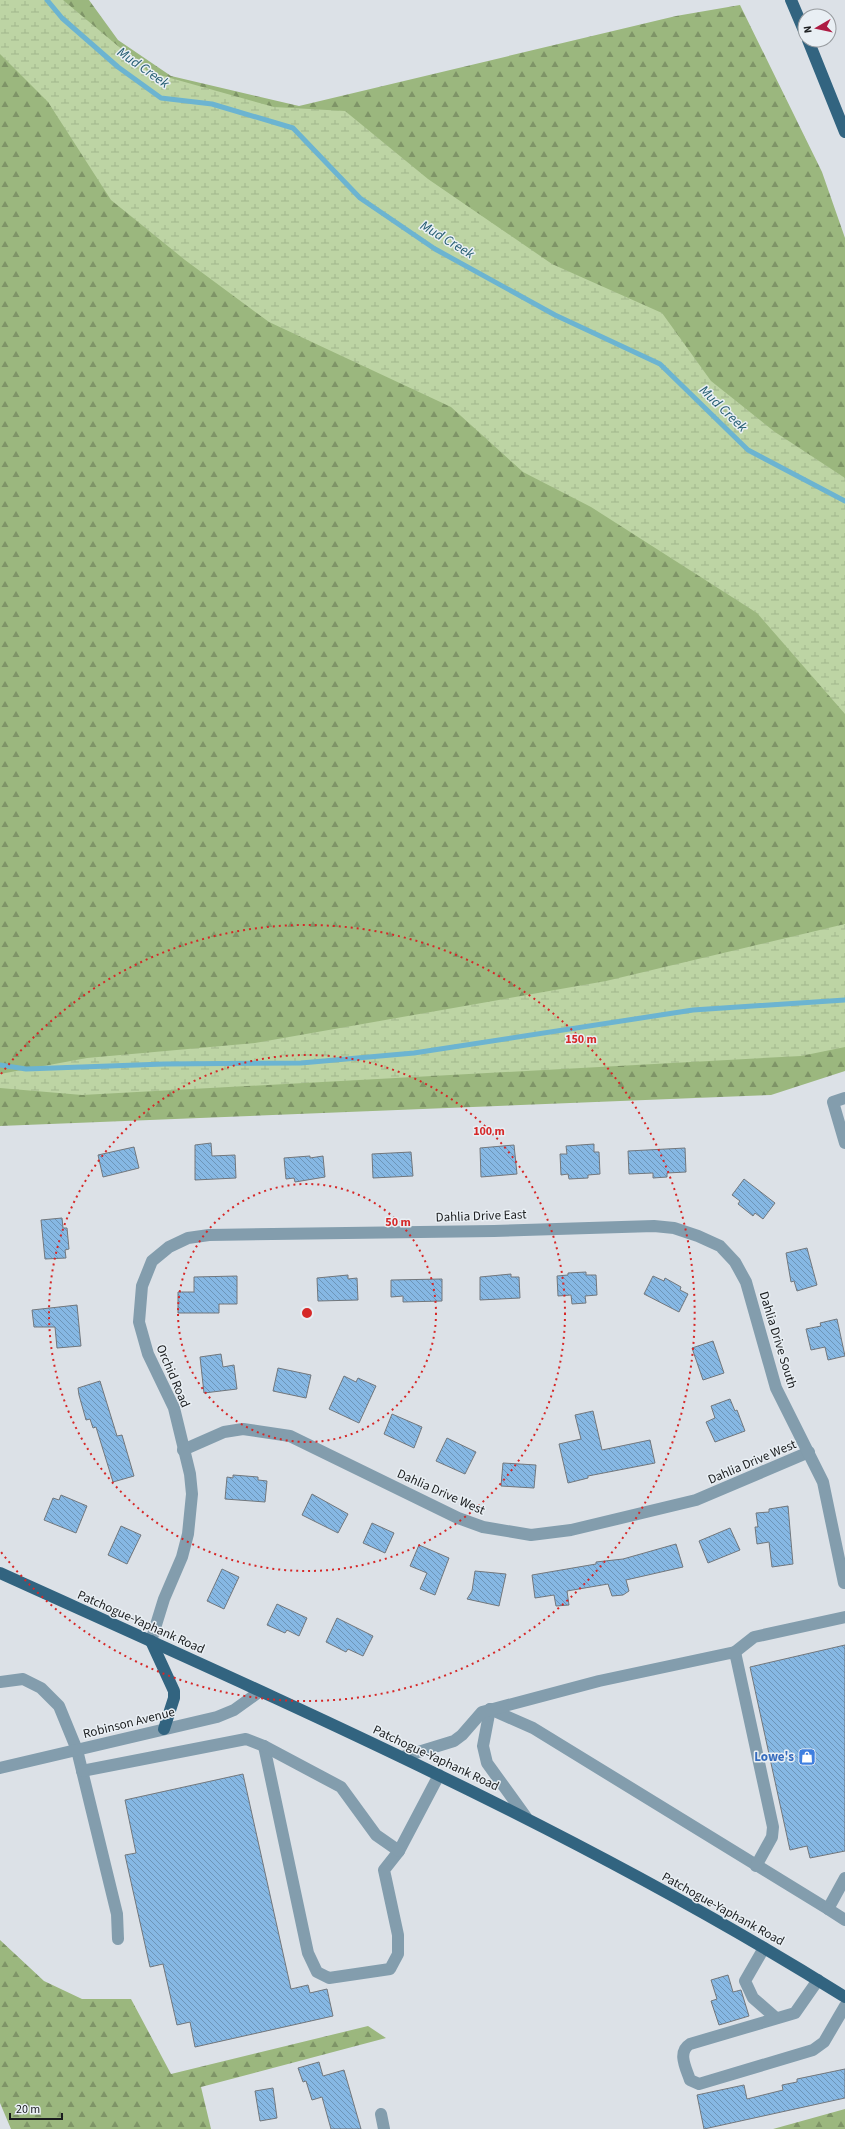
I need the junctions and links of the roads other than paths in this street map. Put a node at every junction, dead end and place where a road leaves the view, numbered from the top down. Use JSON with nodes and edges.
{"nodes":[{"id":1,"x":791,"y":0,"type":"edge"},
{"id":2,"x":797,"y":14,"type":"edge"},
{"id":3,"x":811,"y":48,"type":"edge"},
{"id":4,"x":845,"y":132,"type":"edge"},
{"id":5,"x":845,"y":1098,"type":"edge"},
{"id":6,"x":845,"y":1144,"type":"edge"},
{"id":7,"x":241,"y":1235,"type":"joint"},
{"id":8,"x":698,"y":1236,"type":"joint"},
{"id":9,"x":183,"y":1450,"type":"junction"},
{"id":10,"x":809,"y":1452,"type":"junction"},
{"id":11,"x":0,"y":1573,"type":"edge"},
{"id":12,"x":844,"y":1583,"type":"edge"},
{"id":13,"x":845,"y":1617,"type":"edge"},
{"id":14,"x":151,"y":1640,"type":"junction"},
{"id":15,"x":735,"y":1652,"type":"junction"},
{"id":16,"x":0,"y":1682,"type":"edge"},
{"id":17,"x":259,"y":1692,"type":"junction"},
{"id":18,"x":490,"y":1709,"type":"junction"},
{"id":19,"x":164,"y":1729,"type":"junction"},
{"id":20,"x":264,"y":1746,"type":"junction"},
{"id":21,"x":77,"y":1750,"type":"junction"},
{"id":22,"x":402,"y":1757,"type":"junction"},
{"id":23,"x":0,"y":1768,"type":"edge"},
{"id":24,"x":82,"y":1771,"type":"junction"},
{"id":25,"x":439,"y":1775,"type":"junction"},
{"id":26,"x":526,"y":1817,"type":"junction"},
{"id":27,"x":399,"y":1852,"type":"junction"},
{"id":28,"x":756,"y":1866,"type":"junction"},
{"id":29,"x":845,"y":1878,"type":"edge"},
{"id":30,"x":828,"y":1909,"type":"junction"},
{"id":31,"x":845,"y":1920,"type":"edge"},
{"id":32,"x":118,"y":1939,"type":"dead end"},
{"id":33,"x":764,"y":1948,"type":"junction"},
{"id":34,"x":818,"y":1980,"type":"junction"},
{"id":35,"x":845,"y":1997,"type":"edge"},
{"id":36,"x":845,"y":2006,"type":"edge"},
{"id":37,"x":776,"y":2018,"type":"junction"},
{"id":38,"x":381,"y":2114,"type":"dead end"},
{"id":39,"x":384,"y":2129,"type":"edge"}],
"edges":[{"from":1,"to":2,"type":"main road"},
{"from":3,"to":4,"type":"main road"},
{"from":5,"to":6,"type":"street"},
{"from":7,"to":8,"type":"street","name":"Dahlia Drive East"},
{"from":7,"to":9,"type":"street","name":"Orchid Road"},
{"from":8,"to":10,"type":"street","name":"Dahlia Drive South"},
{"from":9,"to":10,"type":"street","name":"Dahlia Drive West"},
{"from":9,"to":14,"type":"street","name":"Orchid Road"},
{"from":10,"to":12,"type":"street","name":"Dahlia Drive South"},
{"from":11,"to":14,"type":"main road","name":"Patchogue-Yaphank Road"},
{"from":13,"to":15,"type":"street"},
{"from":14,"to":17,"type":"main road","name":"Patchogue-Yaphank Road"},
{"from":14,"to":19,"type":"main road"},
{"from":15,"to":18,"type":"street"},
{"from":15,"to":28,"type":"street"},
{"from":16,"to":21,"type":"street"},
{"from":17,"to":19,"type":"street","name":"Robinson Avenue"},
{"from":17,"to":22,"type":"main road","name":"Patchogue-Yaphank Road"},
{"from":18,"to":22,"type":"street"},
{"from":18,"to":26,"type":"street"},
{"from":18,"to":28,"type":"street"},
{"from":19,"to":21,"type":"street","name":"Robinson Avenue"},
{"from":20,"to":24,"type":"street"},
{"from":20,"to":27,"type":"street"},
{"from":20,"to":27,"type":"street"},
{"from":21,"to":23,"type":"street","name":"Robinson Avenue"},
{"from":21,"to":24,"type":"street"},
{"from":22,"to":25,"type":"main road","name":"Patchogue-Yaphank Road"},
{"from":24,"to":32,"type":"street"},
{"from":25,"to":26,"type":"main road","name":"Patchogue-Yaphank Road"},
{"from":25,"to":27,"type":"street"},
{"from":26,"to":33,"type":"main road","name":"Patchogue-Yaphank Road"},
{"from":28,"to":30,"type":"street"},
{"from":29,"to":30,"type":"street"},
{"from":30,"to":31,"type":"street"},
{"from":33,"to":34,"type":"main road","name":"Patchogue-Yaphank Road"},
{"from":33,"to":37,"type":"street"},
{"from":34,"to":35,"type":"main road","name":"Patchogue-Yaphank Road"},
{"from":34,"to":37,"type":"street"},
{"from":36,"to":37,"type":"street"},
{"from":38,"to":39,"type":"street"}]}
